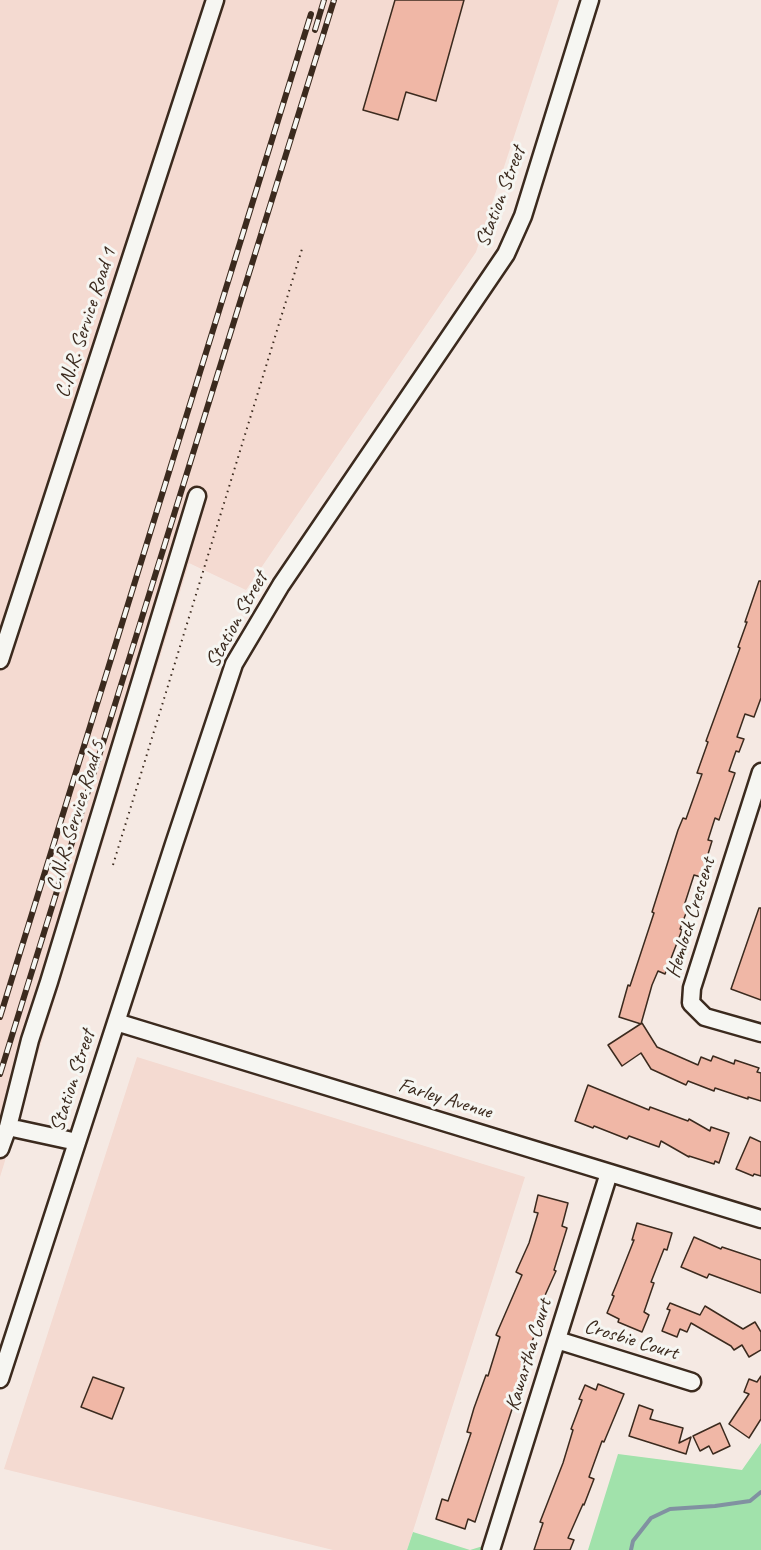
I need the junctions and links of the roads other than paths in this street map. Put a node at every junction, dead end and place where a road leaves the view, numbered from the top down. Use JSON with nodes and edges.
{"nodes":[{"id":1,"x":215,"y":0,"type":"edge"},
{"id":2,"x":590,"y":0,"type":"edge"},
{"id":3,"x":197,"y":496,"type":"dead end"},
{"id":4,"x":0,"y":660,"type":"edge"},
{"id":5,"x":761,"y":772,"type":"edge"},
{"id":6,"x":116,"y":1022,"type":"junction"},
{"id":7,"x":761,"y":1033,"type":"edge"},
{"id":8,"x":8,"y":1127,"type":"junction"},
{"id":9,"x":77,"y":1142,"type":"junction"},
{"id":10,"x":0,"y":1149,"type":"edge"},
{"id":11,"x":609,"y":1173,"type":"junction"},
{"id":12,"x":761,"y":1220,"type":"edge"},
{"id":13,"x":557,"y":1340,"type":"junction"},
{"id":14,"x":0,"y":1379,"type":"edge"},
{"id":15,"x":692,"y":1382,"type":"dead end"},
{"id":16,"x":491,"y":1550,"type":"edge"}],
"edges":[{"from":1,"to":4,"type":"street","name":"C.N.R. Service Road 1"},
{"from":2,"to":6,"type":"street","name":"Station Street"},
{"from":3,"to":8,"type":"street","name":"C.N.R. Service Road 5"},
{"from":5,"to":7,"type":"street","name":"Hemlock Crescent"},
{"from":6,"to":9,"type":"street","name":"Station Street"},
{"from":6,"to":11,"type":"street","name":"Farley Avenue"},
{"from":8,"to":9,"type":"street"},
{"from":8,"to":10,"type":"street","name":"C.N.R. Service Road 5"},
{"from":9,"to":14,"type":"street","name":"Station Street"},
{"from":11,"to":12,"type":"street","name":"Farley Avenue"},
{"from":11,"to":13,"type":"street","name":"Kawartha Court"},
{"from":13,"to":15,"type":"street","name":"Crosbie Court"},
{"from":13,"to":16,"type":"street","name":"Kawartha Court"}]}
